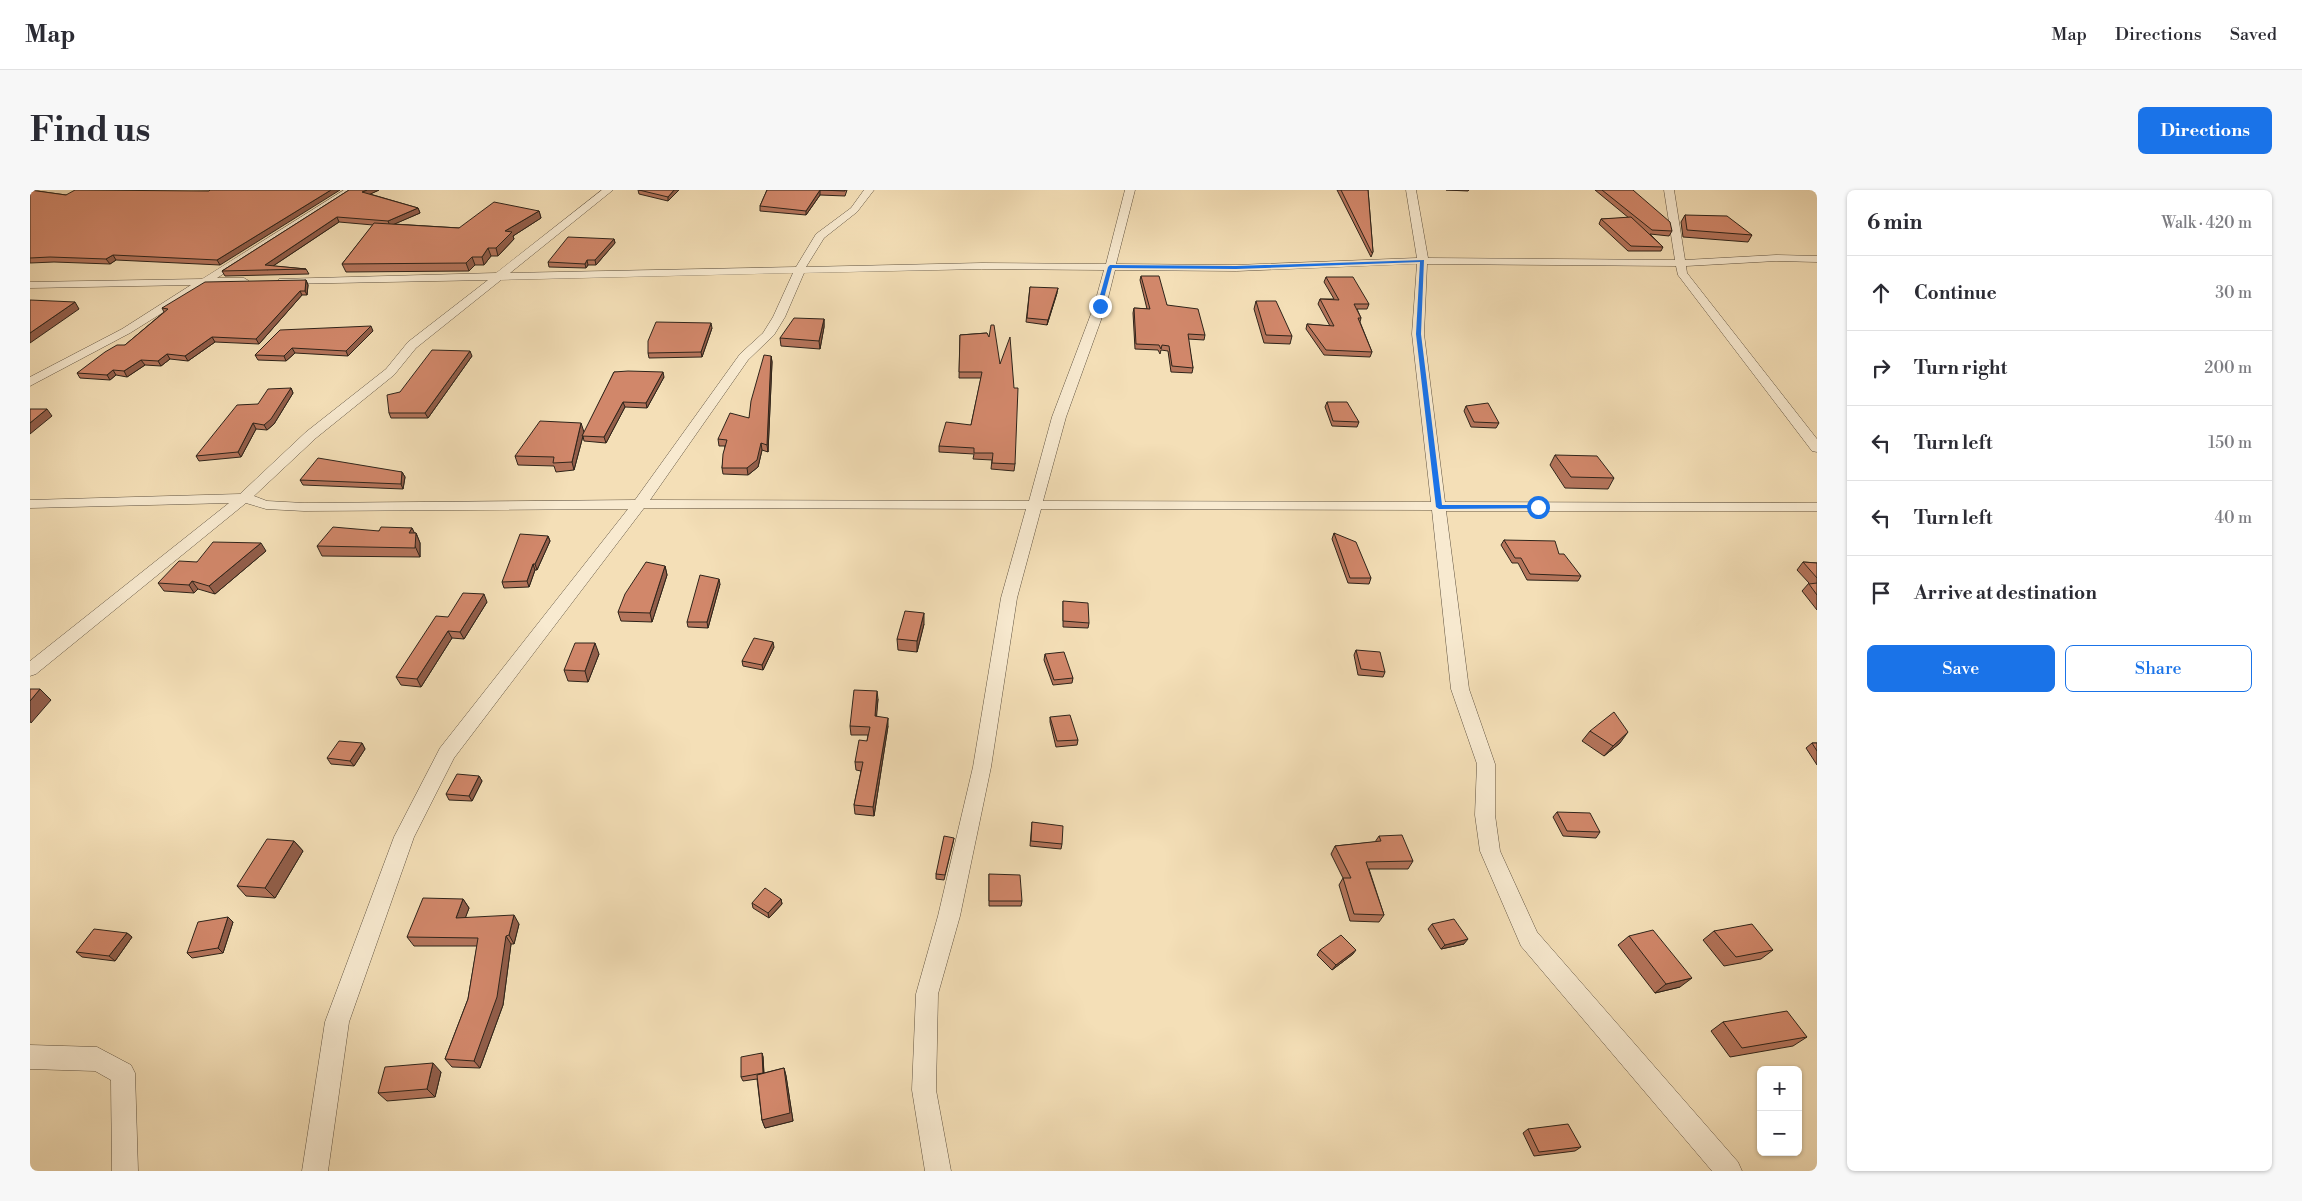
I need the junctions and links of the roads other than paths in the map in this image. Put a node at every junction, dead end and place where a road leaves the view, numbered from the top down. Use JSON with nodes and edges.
{"nodes":[{"id":1,"x":350,"y":190,"type":"edge"},
{"id":2,"x":608,"y":190,"type":"edge"},
{"id":3,"x":869,"y":190,"type":"edge"},
{"id":4,"x":1130,"y":190,"type":"edge"},
{"id":5,"x":1412,"y":190,"type":"edge"},
{"id":6,"x":1669,"y":190,"type":"edge"},
{"id":7,"x":1817,"y":259,"type":"edge"},
{"id":8,"x":1422,"y":261,"type":"junction"},
{"id":9,"x":1681,"y":263,"type":"junction"},
{"id":10,"x":1110,"y":267,"type":"junction"},
{"id":11,"x":799,"y":271,"type":"junction"},
{"id":12,"x":498,"y":276,"type":"junction"},
{"id":13,"x":252,"y":281,"type":"edge"},
{"id":14,"x":272,"y":281,"type":"edge"},
{"id":15,"x":203,"y":282,"type":"junction"},
{"id":16,"x":30,"y":285,"type":"edge"},
{"id":17,"x":30,"y":382,"type":"edge"},
{"id":18,"x":1817,"y":448,"type":"edge"},
{"id":19,"x":244,"y":498,"type":"junction"},
{"id":20,"x":30,"y":504,"type":"edge"},
{"id":21,"x":639,"y":504,"type":"junction"},
{"id":22,"x":1035,"y":506,"type":"junction"},
{"id":23,"x":1439,"y":507,"type":"junction"},
{"id":24,"x":1817,"y":507,"type":"edge"},
{"id":25,"x":30,"y":670,"type":"edge"},
{"id":26,"x":30,"y":1057,"type":"edge"},
{"id":27,"x":125,"y":1171,"type":"edge"},
{"id":28,"x":315,"y":1171,"type":"edge"},
{"id":29,"x":938,"y":1171,"type":"edge"},
{"id":30,"x":1729,"y":1171,"type":"edge"}],
"edges":[{"from":1,"to":15,"type":"street"},
{"from":2,"to":12,"type":"street"},
{"from":3,"to":11,"type":"street"},
{"from":4,"to":10,"type":"street"},
{"from":5,"to":8,"type":"street"},
{"from":6,"to":9,"type":"street"},
{"from":7,"to":9,"type":"street"},
{"from":8,"to":9,"type":"street"},
{"from":8,"to":10,"type":"street"},
{"from":8,"to":23,"type":"street"},
{"from":9,"to":18,"type":"street"},
{"from":10,"to":11,"type":"street"},
{"from":10,"to":22,"type":"street"},
{"from":11,"to":12,"type":"street"},
{"from":11,"to":21,"type":"street"},
{"from":12,"to":14,"type":"street"},
{"from":12,"to":19,"type":"street"},
{"from":13,"to":15,"type":"street"},
{"from":15,"to":16,"type":"street"},
{"from":15,"to":17,"type":"street"},
{"from":19,"to":20,"type":"street"},
{"from":19,"to":21,"type":"street"},
{"from":19,"to":25,"type":"street"},
{"from":21,"to":22,"type":"street"},
{"from":21,"to":28,"type":"street"},
{"from":22,"to":23,"type":"street"},
{"from":22,"to":29,"type":"street"},
{"from":23,"to":24,"type":"street"},
{"from":23,"to":30,"type":"street"},
{"from":26,"to":27,"type":"street"}]}
